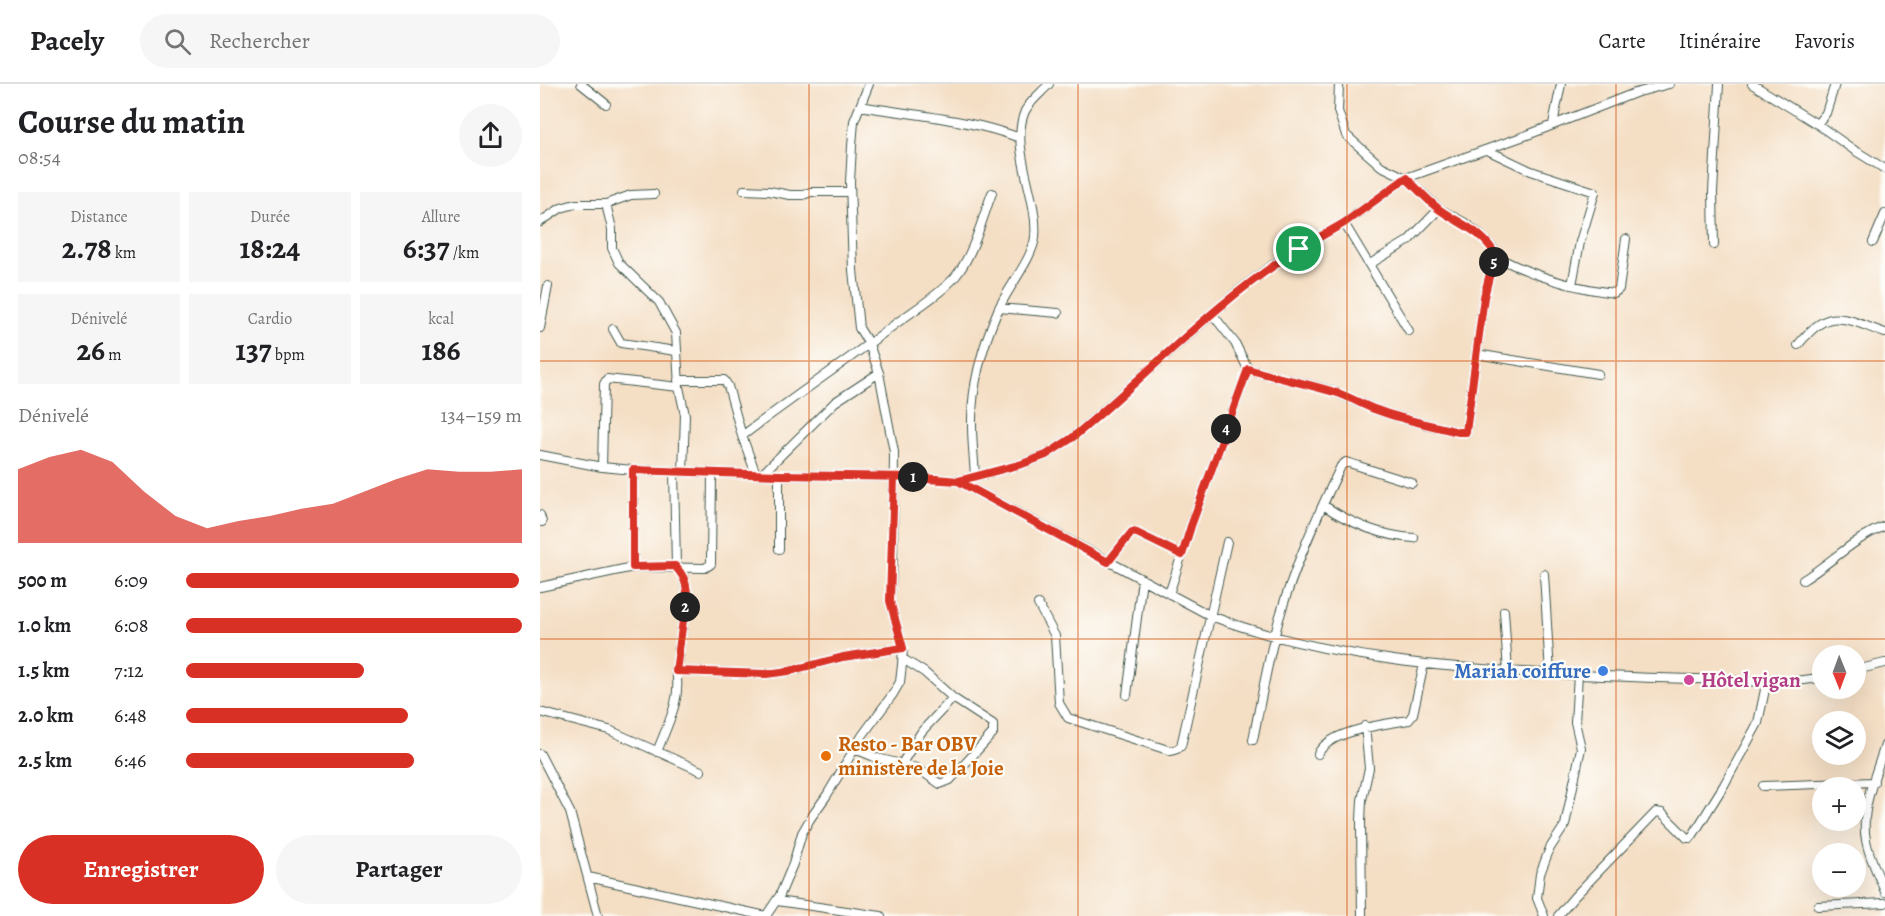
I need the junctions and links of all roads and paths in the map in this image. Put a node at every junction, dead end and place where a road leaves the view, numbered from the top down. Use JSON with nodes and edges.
{"nodes":[{"id":1,"x":581,"y":84,"type":"edge"},
{"id":2,"x":869,"y":84,"type":"edge"},
{"id":3,"x":1049,"y":84,"type":"edge"},
{"id":4,"x":1340,"y":84,"type":"edge"},
{"id":5,"x":1561,"y":84,"type":"edge"},
{"id":6,"x":1634,"y":84,"type":"edge"},
{"id":7,"x":1669,"y":84,"type":"edge"},
{"id":8,"x":1719,"y":84,"type":"edge"},
{"id":9,"x":1752,"y":84,"type":"edge"},
{"id":10,"x":1835,"y":84,"type":"edge"},
{"id":11,"x":1635,"y":93,"type":"junction"},
{"id":12,"x":606,"y":104,"type":"dead end"},
{"id":13,"x":860,"y":106,"type":"junction"},
{"id":14,"x":1553,"y":124,"type":"junction"},
{"id":15,"x":1817,"y":124,"type":"junction"},
{"id":16,"x":1020,"y":138,"type":"junction"},
{"id":17,"x":1487,"y":150,"type":"junction"},
{"id":18,"x":1885,"y":169,"type":"edge"},
{"id":19,"x":1406,"y":178,"type":"junction"},
{"id":20,"x":744,"y":190,"type":"dead end"},
{"id":21,"x":850,"y":192,"type":"junction"},
{"id":22,"x":992,"y":193,"type":"dead end"},
{"id":23,"x":654,"y":194,"type":"dead end"},
{"id":24,"x":606,"y":204,"type":"junction"},
{"id":25,"x":1439,"y":209,"type":"junction"},
{"id":26,"x":1885,"y":214,"type":"edge"},
{"id":27,"x":540,"y":222,"type":"edge"},
{"id":28,"x":1344,"y":223,"type":"junction"},
{"id":29,"x":1626,"y":239,"type":"dead end"},
{"id":30,"x":1873,"y":243,"type":"dead end"},
{"id":31,"x":1714,"y":245,"type":"dead end"},
{"id":32,"x":1497,"y":257,"type":"junction"},
{"id":33,"x":1370,"y":264,"type":"junction"},
{"id":34,"x":548,"y":285,"type":"dead end"},
{"id":35,"x":1572,"y":285,"type":"junction"},
{"id":36,"x":999,"y":308,"type":"junction"},
{"id":37,"x":1058,"y":313,"type":"dead end"},
{"id":38,"x":1213,"y":315,"type":"junction"},
{"id":39,"x":540,"y":328,"type":"edge"},
{"id":40,"x":613,"y":329,"type":"dead end"},
{"id":41,"x":1409,"y":332,"type":"dead end"},
{"id":42,"x":1885,"y":333,"type":"edge"},
{"id":43,"x":869,"y":344,"type":"junction"},
{"id":44,"x":1798,"y":345,"type":"dead end"},
{"id":45,"x":676,"y":351,"type":"junction"},
{"id":46,"x":1476,"y":354,"type":"junction"},
{"id":47,"x":1248,"y":369,"type":"junction"},
{"id":48,"x":879,"y":373,"type":"junction"},
{"id":49,"x":1598,"y":374,"type":"dead end"},
{"id":50,"x":678,"y":383,"type":"junction"},
{"id":51,"x":742,"y":436,"type":"junction"},
{"id":52,"x":540,"y":455,"type":"edge"},
{"id":53,"x":602,"y":467,"type":"junction"},
{"id":54,"x":633,"y":470,"type":"junction"},
{"id":55,"x":678,"y":471,"type":"junction"},
{"id":56,"x":712,"y":473,"type":"junction"},
{"id":57,"x":758,"y":475,"type":"junction"},
{"id":58,"x":779,"y":475,"type":"junction"},
{"id":59,"x":975,"y":476,"type":"junction"},
{"id":60,"x":894,"y":477,"type":"junction"},
{"id":61,"x":958,"y":481,"type":"junction"},
{"id":62,"x":1412,"y":483,"type":"dead end"},
{"id":63,"x":1323,"y":505,"type":"junction"},
{"id":64,"x":1885,"y":526,"type":"edge"},
{"id":65,"x":1414,"y":538,"type":"dead end"},
{"id":66,"x":1227,"y":542,"type":"dead end"},
{"id":67,"x":779,"y":549,"type":"dead end"},
{"id":68,"x":1182,"y":555,"type":"junction"},
{"id":69,"x":1108,"y":562,"type":"junction"},
{"id":70,"x":675,"y":566,"type":"junction"},
{"id":71,"x":633,"y":567,"type":"junction"},
{"id":72,"x":1544,"y":574,"type":"dead end"},
{"id":73,"x":1142,"y":579,"type":"junction"},
{"id":74,"x":1803,"y":580,"type":"dead end"},
{"id":75,"x":540,"y":587,"type":"edge"},
{"id":76,"x":1169,"y":594,"type":"junction"},
{"id":77,"x":1038,"y":604,"type":"dead end"},
{"id":78,"x":1504,"y":610,"type":"dead end"},
{"id":79,"x":1211,"y":616,"type":"junction"},
{"id":80,"x":1275,"y":637,"type":"junction"},
{"id":81,"x":903,"y":648,"type":"junction"},
{"id":82,"x":903,"y":659,"type":"junction"},
{"id":83,"x":1885,"y":663,"type":"edge"},
{"id":84,"x":1424,"y":664,"type":"junction"},
{"id":85,"x":1866,"y":668,"type":"edge"},
{"id":86,"x":676,"y":671,"type":"junction"},
{"id":87,"x":1508,"y":672,"type":"junction"},
{"id":88,"x":1550,"y":674,"type":"junction"},
{"id":89,"x":1578,"y":675,"type":"junction"},
{"id":90,"x":1812,"y":679,"type":"edge"},
{"id":91,"x":1767,"y":681,"type":"junction"},
{"id":92,"x":1127,"y":695,"type":"dead end"},
{"id":93,"x":952,"y":698,"type":"junction"},
{"id":94,"x":540,"y":712,"type":"edge"},
{"id":95,"x":1365,"y":726,"type":"junction"},
{"id":96,"x":1253,"y":740,"type":"dead end"},
{"id":97,"x":1885,"y":745,"type":"edge"},
{"id":98,"x":855,"y":749,"type":"junction"},
{"id":99,"x":657,"y":752,"type":"junction"},
{"id":100,"x":1318,"y":754,"type":"dead end"},
{"id":101,"x":541,"y":758,"type":"edge"},
{"id":102,"x":901,"y":765,"type":"junction"},
{"id":103,"x":1882,"y":770,"type":"edge"},
{"id":104,"x":701,"y":771,"type":"dead end"},
{"id":105,"x":1874,"y":782,"type":"junction"},
{"id":106,"x":1763,"y":786,"type":"dead end"},
{"id":107,"x":588,"y":877,"type":"junction"},
{"id":108,"x":1885,"y":892,"type":"edge"},
{"id":109,"x":777,"y":900,"type":"junction"},
{"id":110,"x":1885,"y":903,"type":"edge"},
{"id":111,"x":1818,"y":906,"type":"dead end"},
{"id":112,"x":598,"y":916,"type":"edge"},
{"id":113,"x":766,"y":916,"type":"edge"},
{"id":114,"x":881,"y":916,"type":"edge"},
{"id":115,"x":1362,"y":916,"type":"edge"},
{"id":116,"x":1544,"y":916,"type":"edge"},
{"id":117,"x":1558,"y":916,"type":"edge"}],
"edges":[{"from":1,"to":12,"type":"street"},
{"from":2,"to":13,"type":"street"},
{"from":3,"to":16,"type":"street"},
{"from":4,"to":19,"type":"street"},
{"from":5,"to":14,"type":"street"},
{"from":6,"to":11,"type":"street"},
{"from":7,"to":11,"type":"street"},
{"from":8,"to":31,"type":"street"},
{"from":9,"to":15,"type":"street"},
{"from":10,"to":15,"type":"street"},
{"from":11,"to":14,"type":"street"},
{"from":13,"to":16,"type":"street"},
{"from":13,"to":21,"type":"street"},
{"from":14,"to":17,"type":"street"},
{"from":15,"to":18,"type":"street"},
{"from":16,"to":36,"type":"street"},
{"from":17,"to":19,"type":"street"},
{"from":17,"to":35,"type":"street"},
{"from":19,"to":25,"type":"street"},
{"from":19,"to":28,"type":"street"},
{"from":20,"to":21,"type":"street"},
{"from":21,"to":43,"type":"street"},
{"from":22,"to":43,"type":"street"},
{"from":23,"to":24,"type":"street"},
{"from":24,"to":27,"type":"street"},
{"from":24,"to":45,"type":"street"},
{"from":25,"to":32,"type":"street"},
{"from":25,"to":33,"type":"street"},
{"from":26,"to":30,"type":"street"},
{"from":28,"to":33,"type":"street"},
{"from":28,"to":38,"type":"street"},
{"from":29,"to":35,"type":"street"},
{"from":32,"to":35,"type":"street"},
{"from":32,"to":46,"type":"street"},
{"from":33,"to":41,"type":"street"},
{"from":34,"to":39,"type":"street"},
{"from":36,"to":37,"type":"street"},
{"from":36,"to":59,"type":"street"},
{"from":38,"to":47,"type":"street"},
{"from":38,"to":59,"type":"street"},
{"from":40,"to":45,"type":"street"},
{"from":42,"to":44,"type":"street"},
{"from":43,"to":48,"type":"street"},
{"from":43,"to":51,"type":"street"},
{"from":45,"to":50,"type":"street"},
{"from":46,"to":47,"type":"street"},
{"from":46,"to":49,"type":"street"},
{"from":47,"to":68,"type":"street"},
{"from":48,"to":57,"type":"street"},
{"from":48,"to":60,"type":"street"},
{"from":50,"to":51,"type":"street"},
{"from":50,"to":53,"type":"street"},
{"from":50,"to":55,"type":"street"},
{"from":51,"to":57,"type":"street"},
{"from":52,"to":53,"type":"street"},
{"from":53,"to":54,"type":"street"},
{"from":54,"to":55,"type":"street"},
{"from":54,"to":71,"type":"street"},
{"from":55,"to":56,"type":"street"},
{"from":55,"to":70,"type":"street"},
{"from":56,"to":57,"type":"street"},
{"from":56,"to":70,"type":"street"},
{"from":57,"to":58,"type":"street"},
{"from":58,"to":60,"type":"street"},
{"from":58,"to":67,"type":"street"},
{"from":59,"to":61,"type":"street"},
{"from":60,"to":61,"type":"street"},
{"from":60,"to":81,"type":"street"},
{"from":61,"to":69,"type":"street"},
{"from":62,"to":63,"type":"street"},
{"from":63,"to":65,"type":"street"},
{"from":63,"to":80,"type":"street"},
{"from":64,"to":74,"type":"street"},
{"from":66,"to":79,"type":"street"},
{"from":68,"to":69,"type":"street"},
{"from":68,"to":76,"type":"street"},
{"from":69,"to":73,"type":"street"},
{"from":70,"to":71,"type":"street"},
{"from":70,"to":86,"type":"street"},
{"from":71,"to":75,"type":"street"},
{"from":72,"to":88,"type":"street"},
{"from":73,"to":76,"type":"street"},
{"from":73,"to":92,"type":"street"},
{"from":76,"to":79,"type":"street"},
{"from":77,"to":79,"type":"street"},
{"from":78,"to":87,"type":"street"},
{"from":79,"to":80,"type":"street"},
{"from":80,"to":84,"type":"street"},
{"from":80,"to":96,"type":"street"},
{"from":81,"to":82,"type":"street"},
{"from":81,"to":86,"type":"street"},
{"from":82,"to":93,"type":"street"},
{"from":82,"to":98,"type":"street"},
{"from":83,"to":85,"type":"street"},
{"from":84,"to":87,"type":"street"},
{"from":84,"to":95,"type":"street"},
{"from":86,"to":99,"type":"street"},
{"from":87,"to":88,"type":"street"},
{"from":88,"to":89,"type":"street"},
{"from":89,"to":91,"type":"street"},
{"from":89,"to":116,"type":"street"},
{"from":90,"to":91,"type":"street"},
{"from":91,"to":117,"type":"street"},
{"from":93,"to":102,"type":"street"},
{"from":93,"to":102,"type":"street"},
{"from":94,"to":99,"type":"street"},
{"from":95,"to":100,"type":"street"},
{"from":95,"to":115,"type":"street"},
{"from":97,"to":103,"type":"street"},
{"from":98,"to":102,"type":"street"},
{"from":98,"to":109,"type":"street"},
{"from":99,"to":104,"type":"street"},
{"from":101,"to":107,"type":"street"},
{"from":103,"to":105,"type":"street"},
{"from":105,"to":106,"type":"street"},
{"from":105,"to":108,"type":"street"},
{"from":107,"to":112,"type":"street"},
{"from":107,"to":113,"type":"street"},
{"from":109,"to":113,"type":"street"},
{"from":109,"to":114,"type":"street"},
{"from":110,"to":111,"type":"street"}]}
